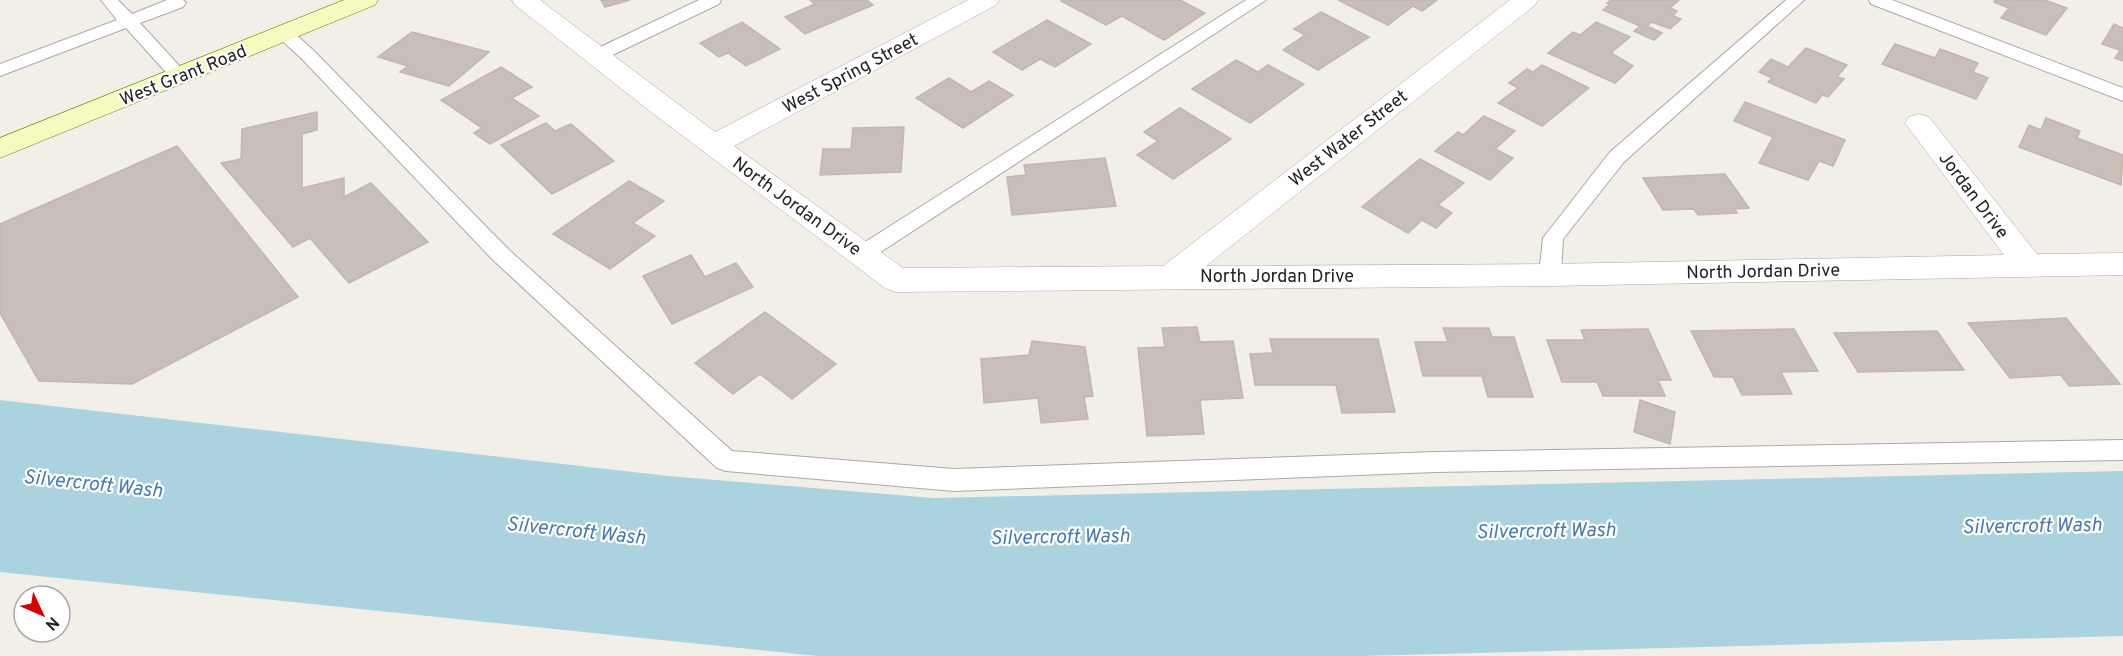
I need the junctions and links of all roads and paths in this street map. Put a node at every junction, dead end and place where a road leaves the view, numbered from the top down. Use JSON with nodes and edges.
{"nodes":[{"id":1,"x":109,"y":0,"type":"edge"},
{"id":2,"x":366,"y":0,"type":"edge"},
{"id":3,"x":524,"y":0,"type":"edge"},
{"id":4,"x":713,"y":0,"type":"edge"},
{"id":5,"x":987,"y":0,"type":"edge"},
{"id":6,"x":1258,"y":0,"type":"edge"},
{"id":7,"x":1526,"y":0,"type":"edge"},
{"id":8,"x":1796,"y":0,"type":"edge"},
{"id":9,"x":1877,"y":0,"type":"edge"},
{"id":10,"x":176,"y":1,"type":"edge"},
{"id":11,"x":128,"y":21,"type":"junction"},
{"id":12,"x":284,"y":33,"type":"junction"},
{"id":13,"x":596,"y":56,"type":"junction"},
{"id":14,"x":0,"y":70,"type":"edge"},
{"id":15,"x":179,"y":76,"type":"junction"},
{"id":16,"x":2123,"y":95,"type":"edge"},
{"id":17,"x":1919,"y":123,"type":"dead end"},
{"id":18,"x":714,"y":145,"type":"junction"},
{"id":19,"x":0,"y":149,"type":"edge"},
{"id":20,"x":862,"y":254,"type":"junction"},
{"id":21,"x":2123,"y":264,"type":"edge"},
{"id":22,"x":2029,"y":266,"type":"junction"},
{"id":23,"x":1550,"y":275,"type":"junction"},
{"id":24,"x":1171,"y":277,"type":"junction"},
{"id":25,"x":2123,"y":450,"type":"edge"}],
"edges":[{"from":1,"to":11,"type":"lane"},
{"from":2,"to":12,"type":"main road","name":"West Grant Road"},
{"from":3,"to":13,"type":"street","name":"North Jordan Drive"},
{"from":4,"to":13,"type":"lane"},
{"from":5,"to":18,"type":"street","name":"West Spring Street"},
{"from":6,"to":20,"type":"lane"},
{"from":7,"to":24,"type":"street","name":"West Water Street"},
{"from":8,"to":23,"type":"lane"},
{"from":9,"to":16,"type":"lane"},
{"from":10,"to":11,"type":"lane"},
{"from":11,"to":14,"type":"lane"},
{"from":11,"to":15,"type":"lane"},
{"from":12,"to":15,"type":"main road","name":"West Grant Road"},
{"from":12,"to":25,"type":"lane"},
{"from":13,"to":18,"type":"street","name":"North Jordan Drive"},
{"from":15,"to":19,"type":"main road","name":"West Grant Road"},
{"from":17,"to":22,"type":"street","name":"Jordan Drive"},
{"from":18,"to":20,"type":"street","name":"North Jordan Drive"},
{"from":20,"to":24,"type":"street","name":"North Jordan Drive"},
{"from":21,"to":22,"type":"street","name":"North Jordan Drive"},
{"from":22,"to":23,"type":"street","name":"North Jordan Drive"},
{"from":23,"to":24,"type":"street","name":"North Jordan Drive"}]}
